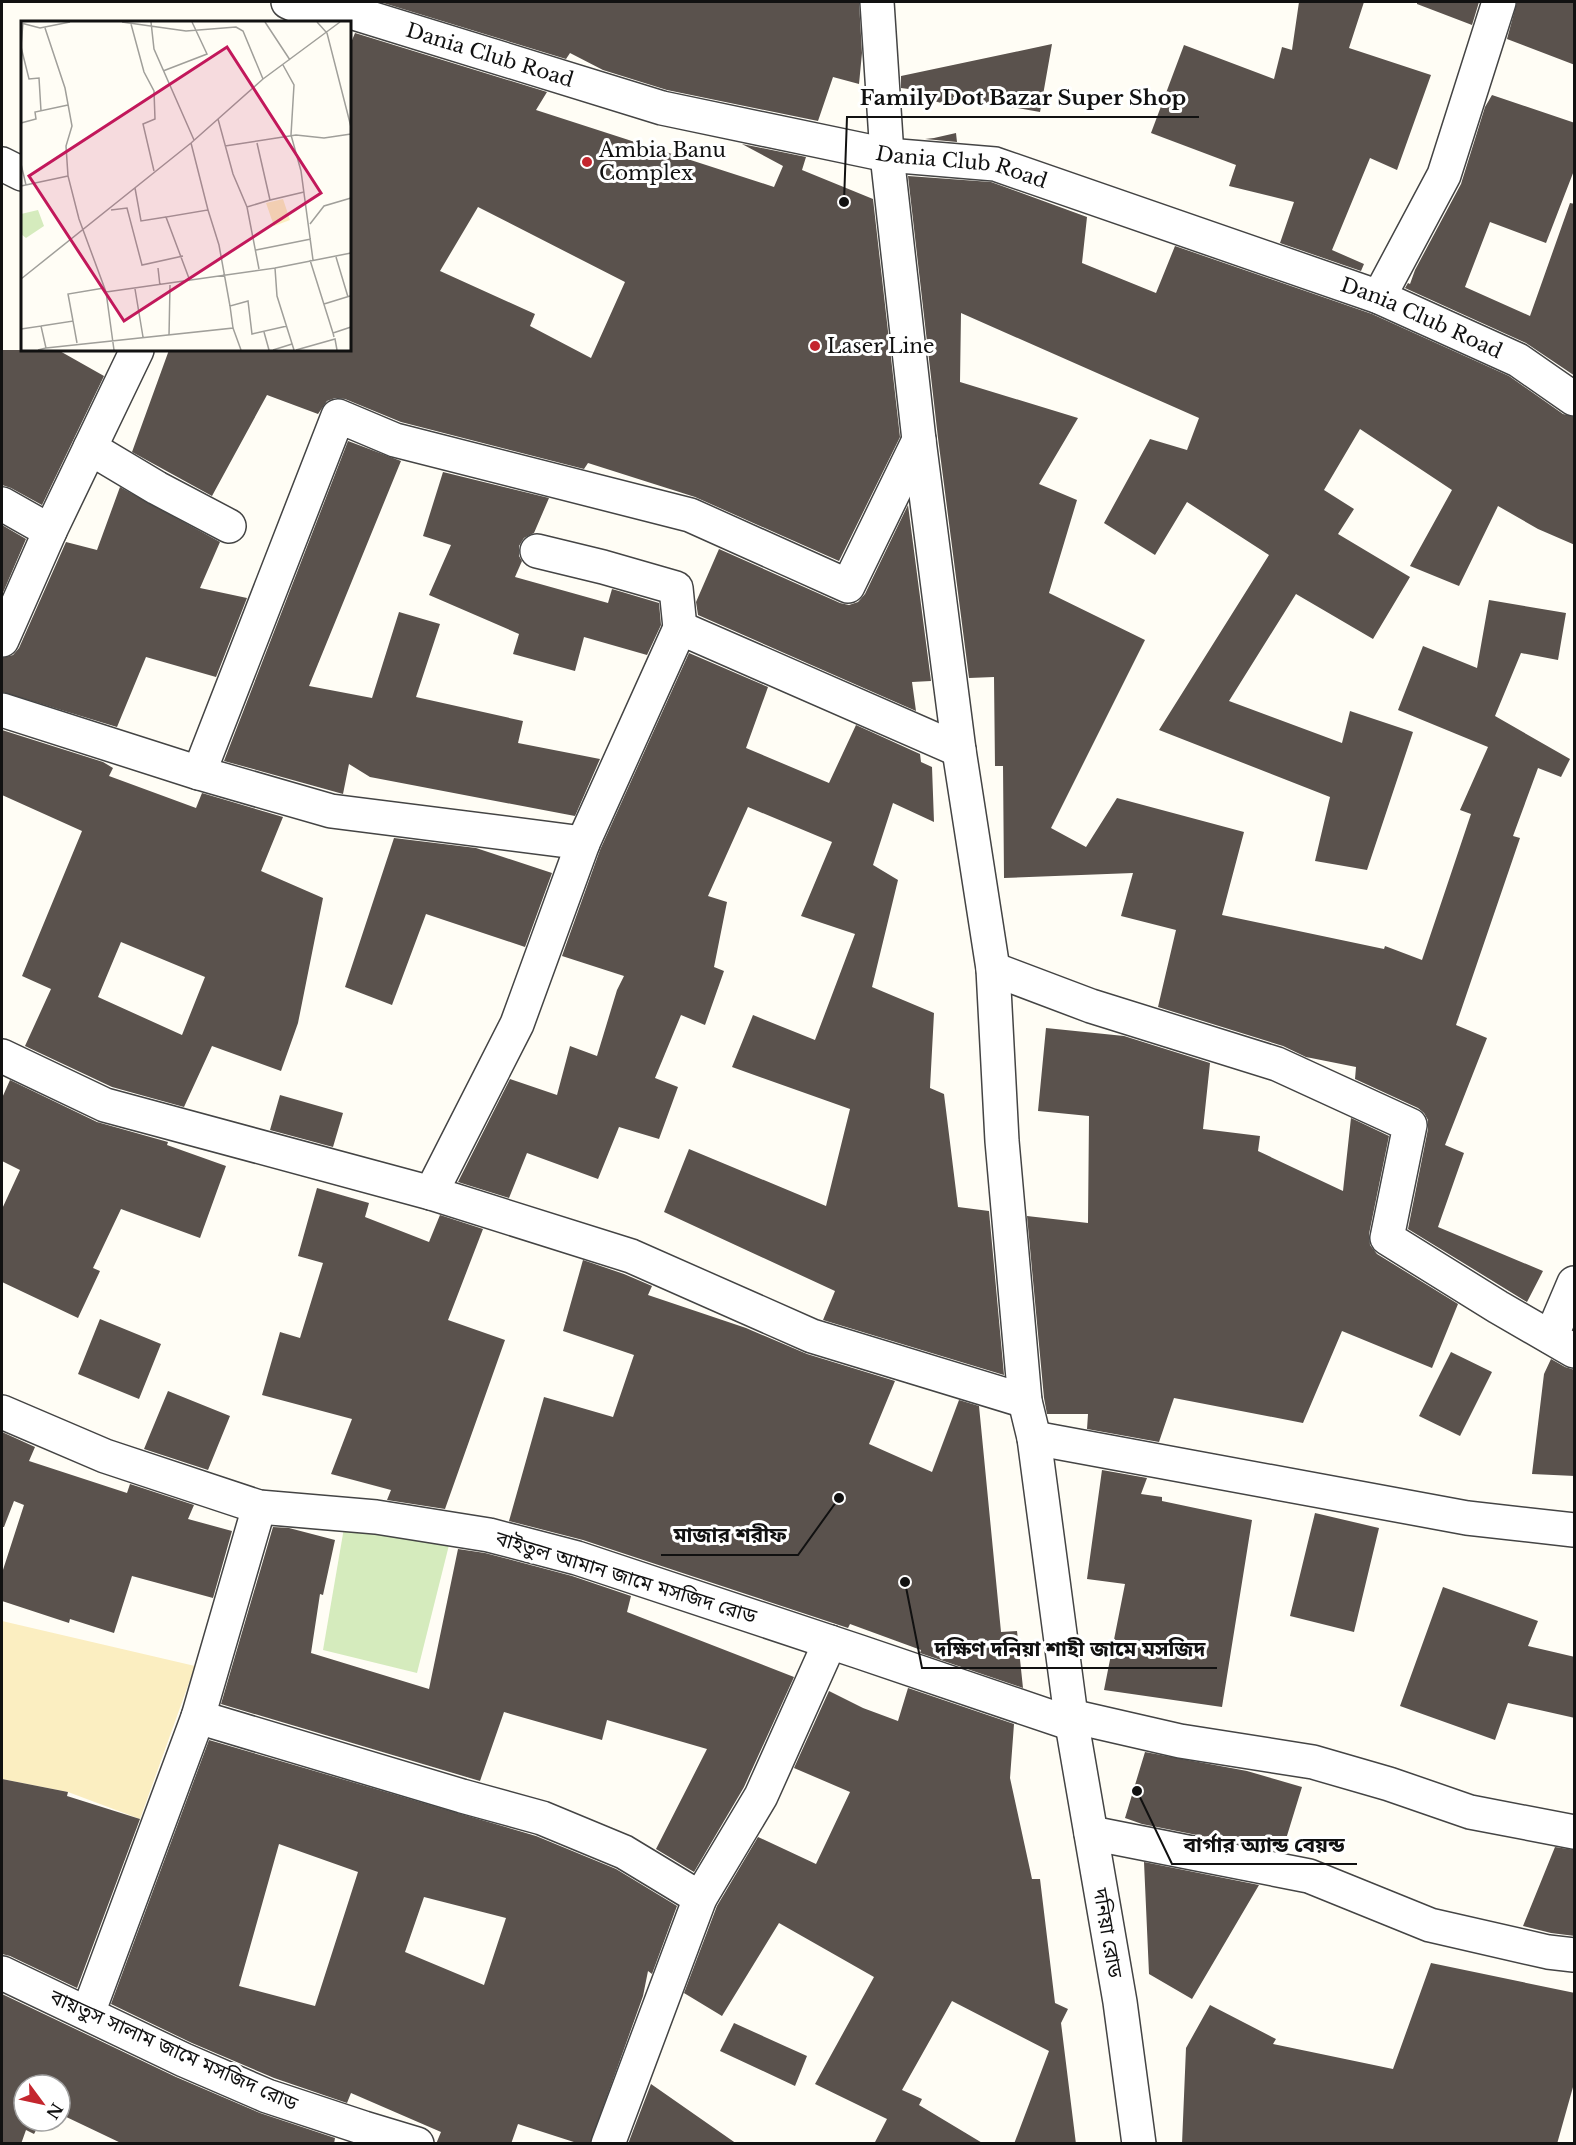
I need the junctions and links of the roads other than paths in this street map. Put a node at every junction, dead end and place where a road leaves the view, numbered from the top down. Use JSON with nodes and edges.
{"nodes":[{"id":1,"x":877,"y":2,"type":"edge"},
{"id":2,"x":1499,"y":2,"type":"edge"},
{"id":3,"x":356,"y":7,"type":"edge"},
{"id":4,"x":298,"y":11,"type":"edge"},
{"id":5,"x":887,"y":155,"type":"junction"},
{"id":6,"x":2,"y":164,"type":"edge"},
{"id":7,"x":21,"y":174,"type":"edge"},
{"id":8,"x":1379,"y":297,"type":"junction"},
{"id":9,"x":137,"y":351,"type":"edge"},
{"id":10,"x":1575,"y":399,"type":"edge"},
{"id":11,"x":919,"y":440,"type":"junction"},
{"id":12,"x":90,"y":448,"type":"junction"},
{"id":13,"x":2,"y":504,"type":"edge"},
{"id":14,"x":230,"y":526,"type":"dead end"},
{"id":15,"x":50,"y":531,"type":"junction"},
{"id":16,"x":537,"y":551,"type":"dead end"},
{"id":17,"x":680,"y":628,"type":"junction"},
{"id":18,"x":2,"y":640,"type":"edge"},
{"id":19,"x":2,"y":711,"type":"edge"},
{"id":20,"x":959,"y":750,"type":"junction"},
{"id":21,"x":199,"y":773,"type":"junction"},
{"id":22,"x":583,"y":843,"type":"junction"},
{"id":23,"x":993,"y":969,"type":"junction"},
{"id":24,"x":2,"y":1056,"type":"edge"},
{"id":25,"x":431,"y":1193,"type":"junction"},
{"id":26,"x":1575,"y":1283,"type":"edge"},
{"id":27,"x":1563,"y":1344,"type":"edge"},
{"id":28,"x":1025,"y":1401,"type":"junction"},
{"id":29,"x":2,"y":1412,"type":"edge"},
{"id":30,"x":1034,"y":1438,"type":"junction"},
{"id":31,"x":259,"y":1507,"type":"junction"},
{"id":32,"x":1575,"y":1530,"type":"edge"},
{"id":33,"x":830,"y":1642,"type":"junction"},
{"id":34,"x":198,"y":1717,"type":"junction"},
{"id":35,"x":1071,"y":1720,"type":"junction"},
{"id":36,"x":1575,"y":1832,"type":"edge"},
{"id":37,"x":1091,"y":1833,"type":"junction"},
{"id":38,"x":700,"y":1898,"type":"junction"},
{"id":39,"x":1575,"y":1955,"type":"edge"},
{"id":40,"x":2,"y":1973,"type":"edge"},
{"id":41,"x":88,"y":2013,"type":"junction"},
{"id":42,"x":417,"y":2144,"type":"edge"},
{"id":43,"x":608,"y":2144,"type":"edge"},
{"id":44,"x":1139,"y":2144,"type":"edge"}],
"edges":[{"from":1,"to":5,"type":"street","name":"দনিয়া রোড"},
{"from":2,"to":8,"type":"street"},
{"from":3,"to":4,"type":"street","name":"Dania Club Road"},
{"from":3,"to":5,"type":"street","name":"Dania Club Road"},
{"from":5,"to":8,"type":"street","name":"Dania Club Road"},
{"from":5,"to":11,"type":"street","name":"দনিয়া রোড"},
{"from":6,"to":7,"type":"street"},
{"from":8,"to":10,"type":"street","name":"Dania Club Road"},
{"from":9,"to":12,"type":"street"},
{"from":11,"to":20,"type":"street","name":"দনিয়া রোড"},
{"from":11,"to":21,"type":"street"},
{"from":12,"to":14,"type":"street"},
{"from":12,"to":15,"type":"street"},
{"from":13,"to":15,"type":"street"},
{"from":15,"to":18,"type":"street"},
{"from":16,"to":17,"type":"street"},
{"from":17,"to":20,"type":"street"},
{"from":17,"to":22,"type":"street"},
{"from":19,"to":21,"type":"street"},
{"from":20,"to":23,"type":"street","name":"দনিয়া রোড"},
{"from":21,"to":22,"type":"street"},
{"from":22,"to":25,"type":"street"},
{"from":23,"to":27,"type":"street"},
{"from":23,"to":28,"type":"street","name":"দনিয়া রোড"},
{"from":24,"to":25,"type":"street"},
{"from":25,"to":28,"type":"street"},
{"from":26,"to":27,"type":"street"},
{"from":28,"to":30,"type":"street","name":"দনিয়া রোড"},
{"from":29,"to":31,"type":"street","name":"বাইতুল আমান জামে মসজিদ রোড"},
{"from":30,"to":32,"type":"street"},
{"from":30,"to":35,"type":"street","name":"দনিয়া রোড"},
{"from":31,"to":33,"type":"street","name":"বাইতুল আমান জামে মসজিদ রোড"},
{"from":31,"to":34,"type":"street"},
{"from":33,"to":35,"type":"street","name":"বাইতুল আমান জামে মসজিদ রোড"},
{"from":33,"to":38,"type":"street"},
{"from":34,"to":38,"type":"street"},
{"from":34,"to":41,"type":"street"},
{"from":35,"to":36,"type":"street","name":"বাইতুল আমান জামে মসজিদ রোড"},
{"from":35,"to":37,"type":"street","name":"দনিয়া রোড"},
{"from":37,"to":39,"type":"street"},
{"from":37,"to":44,"type":"street","name":"দনিয়া রোড"},
{"from":38,"to":43,"type":"street"},
{"from":40,"to":41,"type":"street","name":"বায়তুস সালাম জামে মসজিদ রোড"},
{"from":41,"to":42,"type":"street","name":"বায়তুস সালাম জামে মসজিদ রোড"}]}
